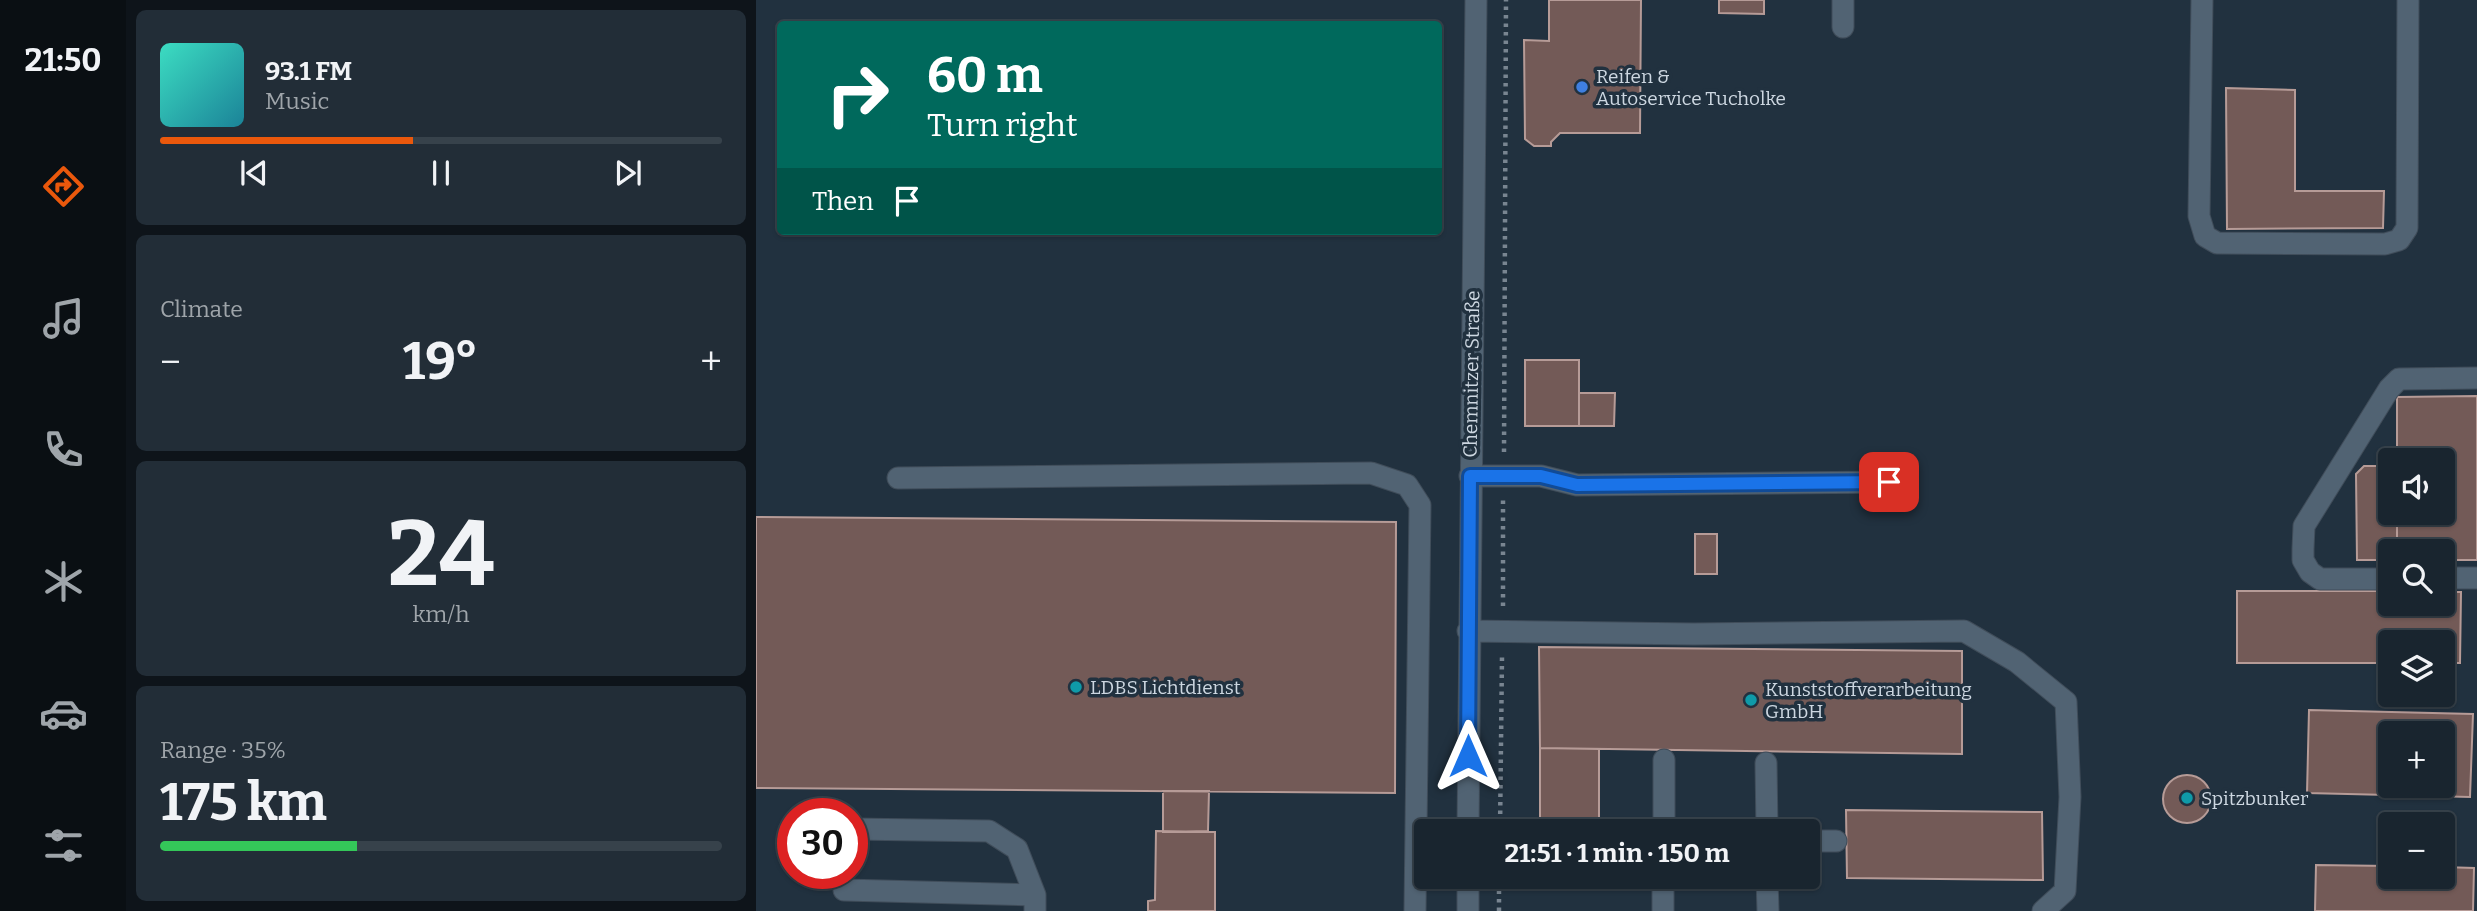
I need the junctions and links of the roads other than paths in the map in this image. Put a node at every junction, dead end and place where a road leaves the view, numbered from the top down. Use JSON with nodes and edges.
{"nodes":[{"id":1,"x":1476,"y":0,"type":"edge"},
{"id":2,"x":1843,"y":0,"type":"edge"},
{"id":3,"x":2202,"y":0,"type":"edge"},
{"id":4,"x":2408,"y":0,"type":"edge"},
{"id":5,"x":1843,"y":27,"type":"dead end"},
{"id":6,"x":2477,"y":378,"type":"edge"},
{"id":7,"x":1470,"y":476,"type":"junction"},
{"id":8,"x":898,"y":478,"type":"dead end"},
{"id":9,"x":1889,"y":482,"type":"dead end"},
{"id":10,"x":2455,"y":578,"type":"edge"},
{"id":11,"x":2477,"y":578,"type":"edge"},
{"id":12,"x":2378,"y":579,"type":"edge"},
{"id":13,"x":1468,"y":631,"type":"junction"},
{"id":14,"x":1664,"y":760,"type":"dead end"},
{"id":15,"x":1766,"y":763,"type":"dead end"},
{"id":16,"x":1468,"y":819,"type":"edge"},
{"id":17,"x":1664,"y":819,"type":"edge"},
{"id":18,"x":1767,"y":819,"type":"edge"},
{"id":19,"x":868,"y":829,"type":"edge"},
{"id":20,"x":1820,"y":841,"type":"edge"},
{"id":21,"x":1836,"y":841,"type":"dead end"},
{"id":22,"x":1468,"y":889,"type":"edge"},
{"id":23,"x":1663,"y":889,"type":"edge"},
{"id":24,"x":1767,"y":889,"type":"edge"},
{"id":25,"x":844,"y":890,"type":"dead end"},
{"id":26,"x":1035,"y":903,"type":"edge"},
{"id":27,"x":1415,"y":911,"type":"edge"},
{"id":28,"x":1468,"y":911,"type":"edge"},
{"id":29,"x":1663,"y":911,"type":"edge"},
{"id":30,"x":1768,"y":911,"type":"edge"},
{"id":31,"x":2043,"y":911,"type":"edge"}],
"edges":[{"from":1,"to":7,"type":"street","name":"Chemnitzer Straße"},
{"from":2,"to":5,"type":"street"},
{"from":3,"to":4,"type":"street"},
{"from":6,"to":12,"type":"street"},
{"from":7,"to":9,"type":"street"},
{"from":7,"to":13,"type":"street","name":"Chemnitzer Straße"},
{"from":8,"to":27,"type":"street"},
{"from":10,"to":11,"type":"street"},
{"from":13,"to":16,"type":"street","name":"Chemnitzer Straße"},
{"from":13,"to":31,"type":"street"},
{"from":14,"to":17,"type":"street"},
{"from":15,"to":18,"type":"street"},
{"from":19,"to":26,"type":"street"},
{"from":20,"to":21,"type":"street"},
{"from":22,"to":28,"type":"street"},
{"from":23,"to":29,"type":"street"},
{"from":24,"to":30,"type":"street"},
{"from":25,"to":26,"type":"street"}]}
